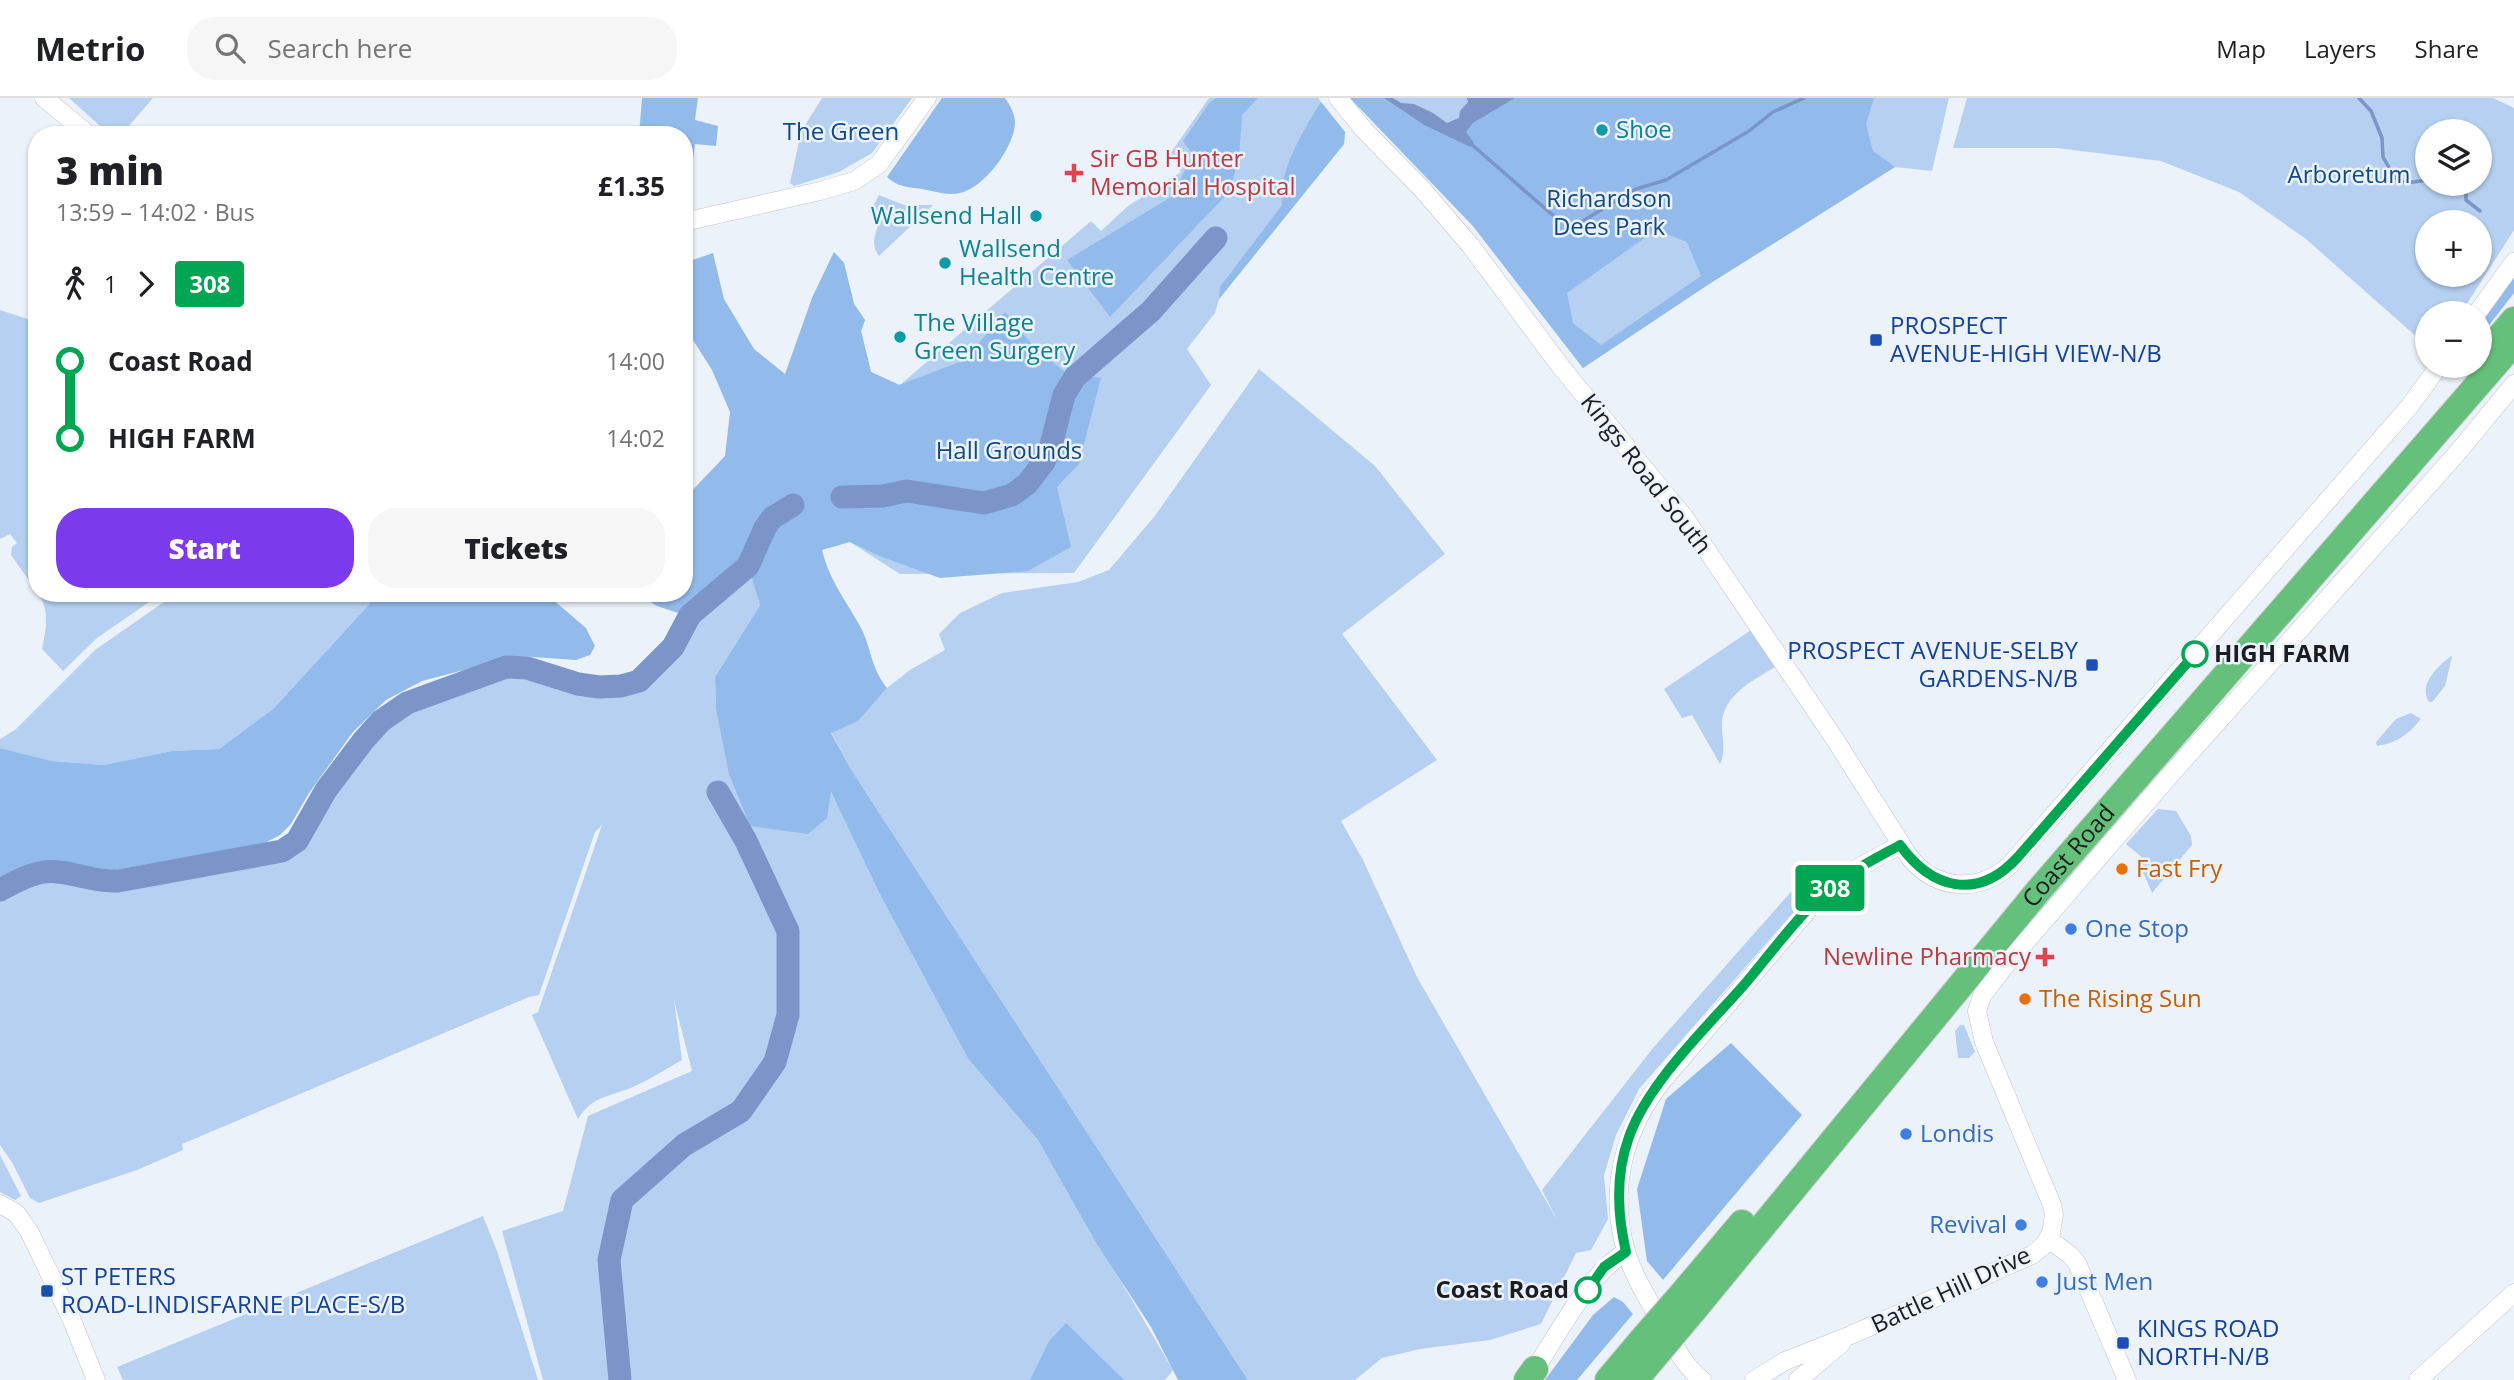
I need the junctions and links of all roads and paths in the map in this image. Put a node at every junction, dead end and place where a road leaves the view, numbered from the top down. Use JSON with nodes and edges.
{"nodes":[{"id":1,"x":44,"y":98,"type":"edge"},
{"id":2,"x":927,"y":98,"type":"edge"},
{"id":3,"x":1338,"y":98,"type":"edge"},
{"id":4,"x":78,"y":126,"type":"edge"},
{"id":5,"x":693,"y":220,"type":"edge"},
{"id":6,"x":2514,"y":262,"type":"edge"},
{"id":7,"x":2486,"y":301,"type":"edge"},
{"id":8,"x":2514,"y":320,"type":"edge"},
{"id":9,"x":2514,"y":343,"type":"edge"},
{"id":10,"x":2492,"y":346,"type":"edge"},
{"id":11,"x":2430,"y":378,"type":"edge"},
{"id":12,"x":2465,"y":378,"type":"edge"},
{"id":13,"x":2514,"y":384,"type":"edge"},
{"id":14,"x":1900,"y":845,"type":"junction"},
{"id":15,"x":1924,"y":872,"type":"joint"},
{"id":16,"x":0,"y":1203,"type":"edge"},
{"id":17,"x":2048,"y":1239,"type":"junction"},
{"id":18,"x":1626,"y":1252,"type":"junction"},
{"id":19,"x":2514,"y":1293,"type":"edge"},
{"id":20,"x":1688,"y":1302,"type":"junction"},
{"id":21,"x":1851,"y":1335,"type":"junction"},
{"id":22,"x":1642,"y":1361,"type":"edge"},
{"id":23,"x":1688,"y":1373,"type":"edge"},
{"id":24,"x":1531,"y":1374,"type":"edge"},
{"id":25,"x":96,"y":1380,"type":"edge"},
{"id":26,"x":1608,"y":1380,"type":"edge"},
{"id":27,"x":1702,"y":1380,"type":"edge"},
{"id":28,"x":1754,"y":1380,"type":"edge"},
{"id":29,"x":1798,"y":1380,"type":"edge"},
{"id":30,"x":2127,"y":1380,"type":"edge"},
{"id":31,"x":2418,"y":1380,"type":"edge"}],
"edges":[{"from":1,"to":4,"type":"street"},
{"from":2,"to":5,"type":"street"},
{"from":3,"to":14,"type":"street","name":"Kings Road South"},
{"from":6,"to":7,"type":"street"},
{"from":8,"to":10,"type":"highway"},
{"from":9,"to":20,"type":"highway","name":"Coast Road"},
{"from":11,"to":15,"type":"street","name":"Coast Road"},
{"from":12,"to":20,"type":"highway","name":"Coast Road"},
{"from":13,"to":17,"type":"street","name":"Coast Road"},
{"from":14,"to":15,"type":"street","name":"Kings Road South"},
{"from":14,"to":18,"type":"street"},
{"from":16,"to":25,"type":"street"},
{"from":17,"to":21,"type":"street","name":"Battle Hill Drive"},
{"from":17,"to":30,"type":"street"},
{"from":18,"to":23,"type":"street"},
{"from":18,"to":24,"type":"street"},
{"from":19,"to":31,"type":"street"},
{"from":20,"to":22,"type":"highway","name":"Coast Road","bridge":true},
{"from":21,"to":28,"type":"street","name":"Battle Hill Drive"},
{"from":21,"to":29,"type":"street","name":"Battle Hill Drive"},
{"from":22,"to":26,"type":"highway","name":"Coast Road"},
{"from":23,"to":27,"type":"street"}]}
